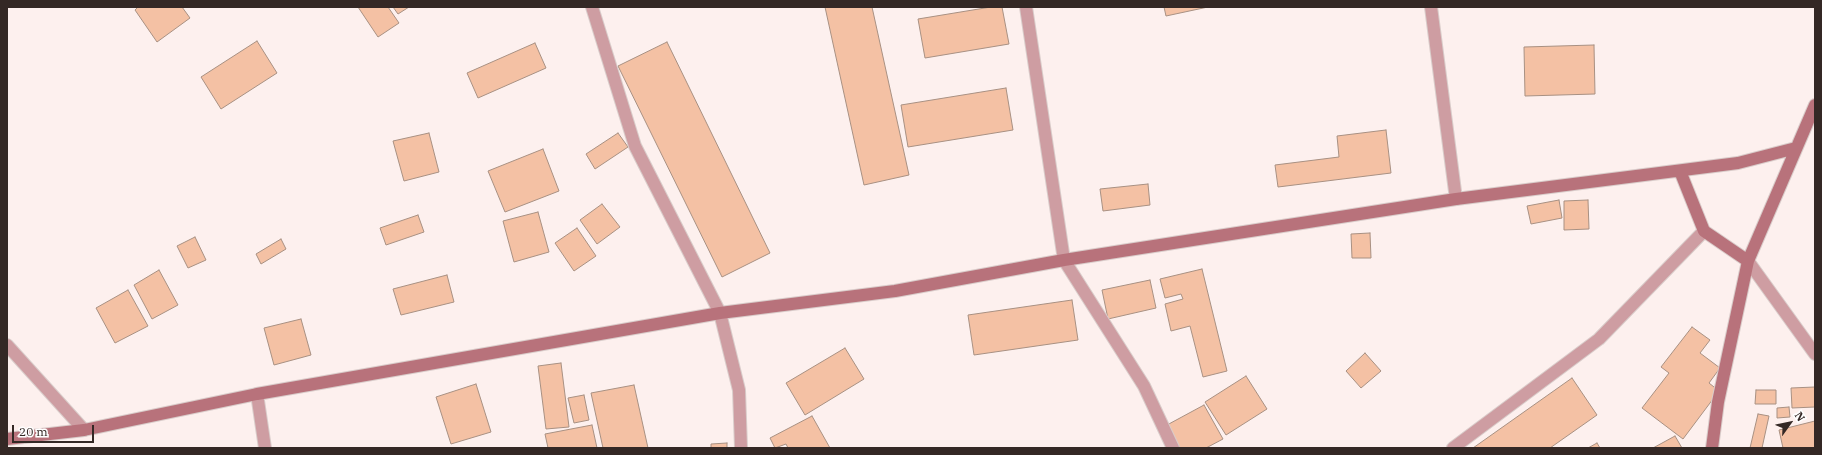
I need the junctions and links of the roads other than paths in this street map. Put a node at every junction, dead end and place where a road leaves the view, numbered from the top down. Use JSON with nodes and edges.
{"nodes":[{"id":1,"x":592,"y":7,"type":"edge"},
{"id":2,"x":1026,"y":7,"type":"edge"},
{"id":3,"x":1431,"y":7,"type":"edge"},
{"id":4,"x":1815,"y":105,"type":"edge"},
{"id":5,"x":1796,"y":148,"type":"junction"},
{"id":6,"x":1680,"y":171,"type":"junction"},
{"id":7,"x":1456,"y":200,"type":"junction"},
{"id":8,"x":1704,"y":231,"type":"junction"},
{"id":9,"x":1064,"y":260,"type":"junction"},
{"id":10,"x":1748,"y":261,"type":"junction"},
{"id":11,"x":720,"y":313,"type":"junction"},
{"id":12,"x":7,"y":345,"type":"edge"},
{"id":13,"x":1815,"y":354,"type":"edge"},
{"id":14,"x":257,"y":394,"type":"junction"},
{"id":15,"x":84,"y":430,"type":"junction"},
{"id":16,"x":7,"y":439,"type":"edge"},
{"id":17,"x":265,"y":448,"type":"edge"},
{"id":18,"x":741,"y":448,"type":"edge"},
{"id":19,"x":1172,"y":448,"type":"edge"},
{"id":20,"x":1453,"y":448,"type":"edge"},
{"id":21,"x":1712,"y":448,"type":"edge"}],
"edges":[{"from":1,"to":11,"type":"street"},
{"from":2,"to":9,"type":"street"},
{"from":3,"to":7,"type":"street"},
{"from":4,"to":5,"type":"main road"},
{"from":5,"to":6,"type":"main road"},
{"from":5,"to":10,"type":"main road"},
{"from":6,"to":7,"type":"main road"},
{"from":6,"to":8,"type":"main road"},
{"from":7,"to":9,"type":"main road"},
{"from":8,"to":10,"type":"main road"},
{"from":8,"to":20,"type":"street"},
{"from":9,"to":11,"type":"main road"},
{"from":9,"to":19,"type":"street"},
{"from":10,"to":13,"type":"street"},
{"from":10,"to":21,"type":"main road"},
{"from":11,"to":14,"type":"main road"},
{"from":11,"to":18,"type":"street"},
{"from":12,"to":15,"type":"street"},
{"from":14,"to":15,"type":"main road"},
{"from":14,"to":17,"type":"street"},
{"from":15,"to":16,"type":"main road"}]}
